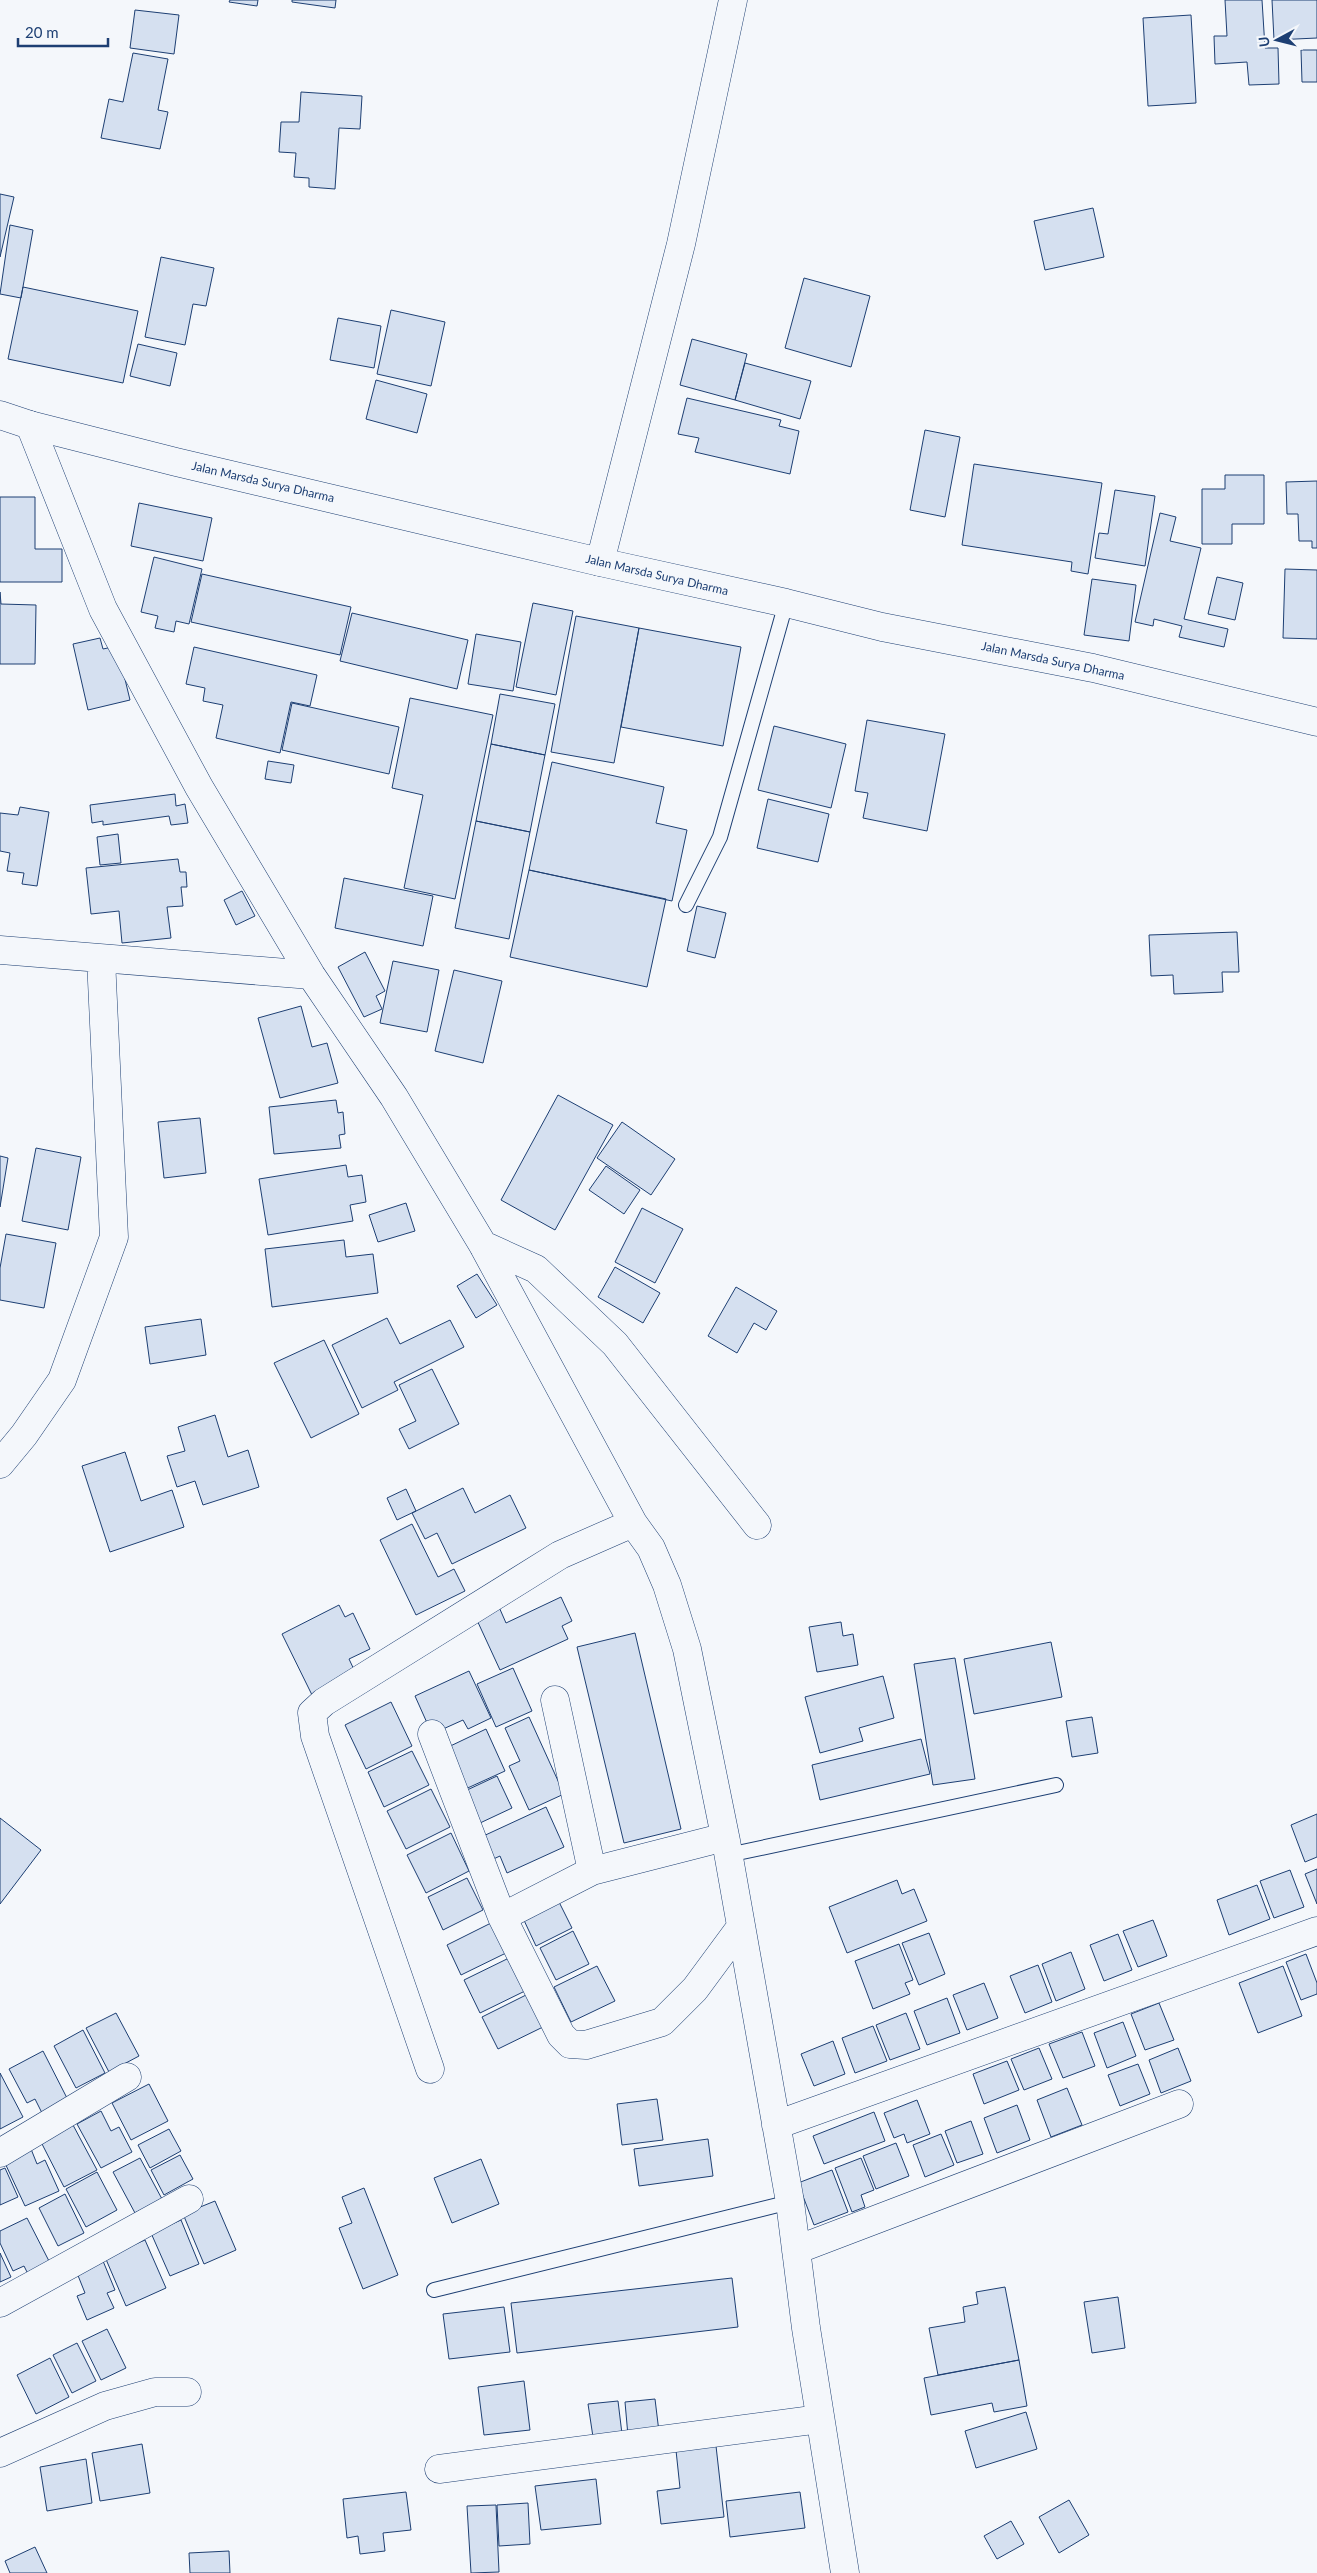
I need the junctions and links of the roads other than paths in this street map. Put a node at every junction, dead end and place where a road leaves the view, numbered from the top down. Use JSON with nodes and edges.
{"nodes":[{"id":1,"x":732,"y":0,"type":"edge"},
{"id":2,"x":0,"y":415,"type":"edge"},
{"id":3,"x":30,"y":425,"type":"junction"},
{"id":4,"x":600,"y":562,"type":"junction"},
{"id":5,"x":786,"y":603,"type":"junction"},
{"id":6,"x":1317,"y":722,"type":"edge"},
{"id":7,"x":686,"y":905,"type":"dead end"},
{"id":8,"x":0,"y":950,"type":"edge"},
{"id":9,"x":101,"y":959,"type":"junction"},
{"id":10,"x":311,"y":974,"type":"junction"},
{"id":11,"x":483,"y":1245,"type":"junction"},
{"id":12,"x":0,"y":1464,"type":"edge"},
{"id":13,"x":633,"y":1523,"type":"junction"},
{"id":14,"x":757,"y":1525,"type":"dead end"},
{"id":15,"x":555,"y":1700,"type":"dead end"},
{"id":16,"x":432,"y":1734,"type":"dead end"},
{"id":17,"x":1056,"y":1786,"type":"dead end"},
{"id":18,"x":726,"y":1846,"type":"junction"},
{"id":19,"x":592,"y":1871,"type":"junction"},
{"id":20,"x":502,"y":1917,"type":"junction"},
{"id":21,"x":740,"y":1928,"type":"junction"},
{"id":22,"x":1317,"y":1930,"type":"edge"},
{"id":23,"x":430,"y":2070,"type":"dead end"},
{"id":24,"x":127,"y":2077,"type":"dead end"},
{"id":25,"x":1178,"y":2104,"type":"dead end"},
{"id":26,"x":776,"y":2125,"type":"junction"},
{"id":27,"x":0,"y":2153,"type":"edge"},
{"id":28,"x":189,"y":2199,"type":"dead end"},
{"id":29,"x":790,"y":2202,"type":"junction"},
{"id":30,"x":796,"y":2250,"type":"junction"},
{"id":31,"x":434,"y":2290,"type":"dead end"},
{"id":32,"x":0,"y":2303,"type":"edge"},
{"id":33,"x":187,"y":2392,"type":"dead end"},
{"id":34,"x":820,"y":2419,"type":"junction"},
{"id":35,"x":0,"y":2453,"type":"edge"},
{"id":36,"x":439,"y":2469,"type":"dead end"},
{"id":37,"x":845,"y":2573,"type":"edge"}],
"edges":[{"from":1,"to":4,"type":"main road"},
{"from":2,"to":3,"type":"main road","name":"Jalan Marsda Surya Dharma"},
{"from":3,"to":4,"type":"main road","name":"Jalan Marsda Surya Dharma"},
{"from":3,"to":10,"type":"main road"},
{"from":4,"to":5,"type":"main road","name":"Jalan Marsda Surya Dharma"},
{"from":5,"to":6,"type":"main road","name":"Jalan Marsda Surya Dharma"},
{"from":5,"to":7,"type":"lane"},
{"from":8,"to":9,"type":"main road"},
{"from":9,"to":10,"type":"main road"},
{"from":9,"to":12,"type":"main road"},
{"from":10,"to":11,"type":"main road"},
{"from":11,"to":13,"type":"main road"},
{"from":11,"to":14,"type":"main road"},
{"from":13,"to":18,"type":"main road"},
{"from":13,"to":23,"type":"main road"},
{"from":15,"to":19,"type":"main road"},
{"from":16,"to":20,"type":"main road"},
{"from":17,"to":18,"type":"lane"},
{"from":18,"to":19,"type":"main road"},
{"from":18,"to":21,"type":"main road"},
{"from":19,"to":20,"type":"main road"},
{"from":20,"to":21,"type":"main road"},
{"from":21,"to":26,"type":"main road"},
{"from":22,"to":26,"type":"main road"},
{"from":24,"to":27,"type":"main road"},
{"from":25,"to":30,"type":"main road"},
{"from":26,"to":29,"type":"main road"},
{"from":28,"to":32,"type":"main road"},
{"from":29,"to":30,"type":"main road"},
{"from":29,"to":31,"type":"lane"},
{"from":30,"to":34,"type":"main road"},
{"from":33,"to":35,"type":"main road"},
{"from":34,"to":36,"type":"main road"},
{"from":34,"to":37,"type":"main road"}]}
